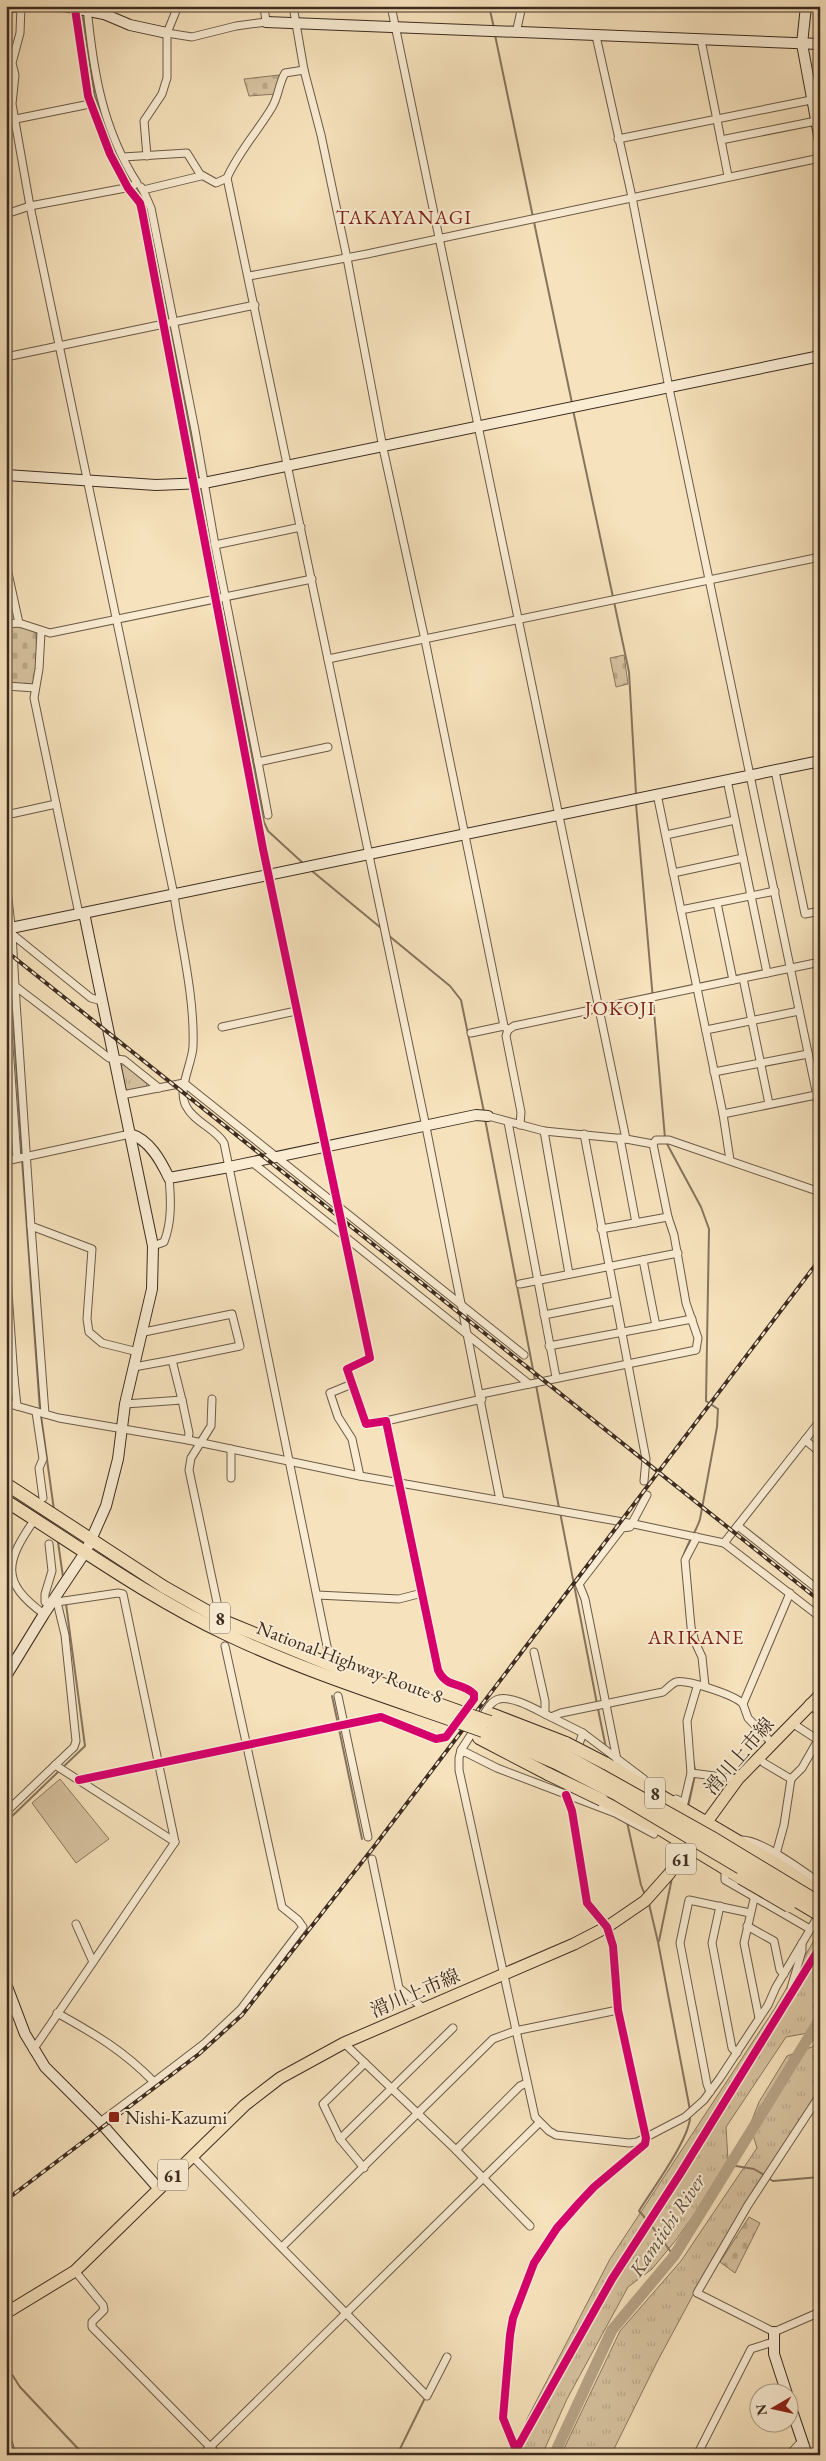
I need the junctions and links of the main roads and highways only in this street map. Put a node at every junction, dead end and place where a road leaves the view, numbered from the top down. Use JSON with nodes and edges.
{"nodes":[{"id":1,"x":6,"y":1484,"type":"edge"},
{"id":2,"x":6,"y":1501,"type":"edge"},
{"id":3,"x":88,"y":1546,"type":"junction"},
{"id":4,"x":820,"y":1694,"type":"edge"},
{"id":5,"x":428,"y":1705,"type":"junction"},
{"id":6,"x":815,"y":1707,"type":"edge"},
{"id":7,"x":452,"y":1714,"type":"junction"},
{"id":8,"x":486,"y":1726,"type":"junction"},
{"id":9,"x":561,"y":1753,"type":"junction"},
{"id":10,"x":706,"y":1823,"type":"junction"},
{"id":11,"x":690,"y":1847,"type":"junction"},
{"id":12,"x":820,"y":1894,"type":"edge"},
{"id":13,"x":820,"y":1903,"type":"edge"},
{"id":14,"x":820,"y":1914,"type":"edge"},
{"id":15,"x":816,"y":1925,"type":"edge"},
{"id":16,"x":6,"y":2312,"type":"edge"}],
"edges":[{"from":1,"to":3,"type":"highway","name":"National Highway Route 8","number":"8"},
{"from":2,"to":3,"type":"highway","name":"National Highway Route 8","number":"8"},
{"from":3,"to":5,"type":"highway","name":"National Highway Route 8","number":"8"},
{"from":4,"to":6,"type":"main road","name":"滑川上市線","number":"61"},
{"from":5,"to":7,"type":"highway","number":"8"},
{"from":5,"to":7,"type":"highway","number":"8"},
{"from":6,"to":10,"type":"main road","name":"滑川上市線","number":"61"},
{"from":7,"to":8,"type":"highway","number":"8"},
{"from":7,"to":8,"type":"highway","name":"National Highway Route 8","number":"8","bridge":true},
{"from":8,"to":9,"type":"highway","number":"8"},
{"from":8,"to":9,"type":"highway","name":"National Highway Route 8","number":"8"},
{"from":8,"to":11,"type":"highway","number":"8","bridge":true},
{"from":9,"to":10,"type":"highway","number":"8","bridge":true},
{"from":9,"to":13,"type":"highway","name":"National Highway Route 8","number":"8","bridge":true},
{"from":9,"to":14,"type":"highway","name":"National Highway Route 8","number":"8","bridge":true},
{"from":10,"to":11,"type":"main road","name":"滑川上市線","number":"61"},
{"from":10,"to":12,"type":"highway","number":"8"},
{"from":11,"to":15,"type":"highway","number":"8","bridge":true},
{"from":11,"to":16,"type":"main road","name":"滑川上市線","number":"61"}]}
